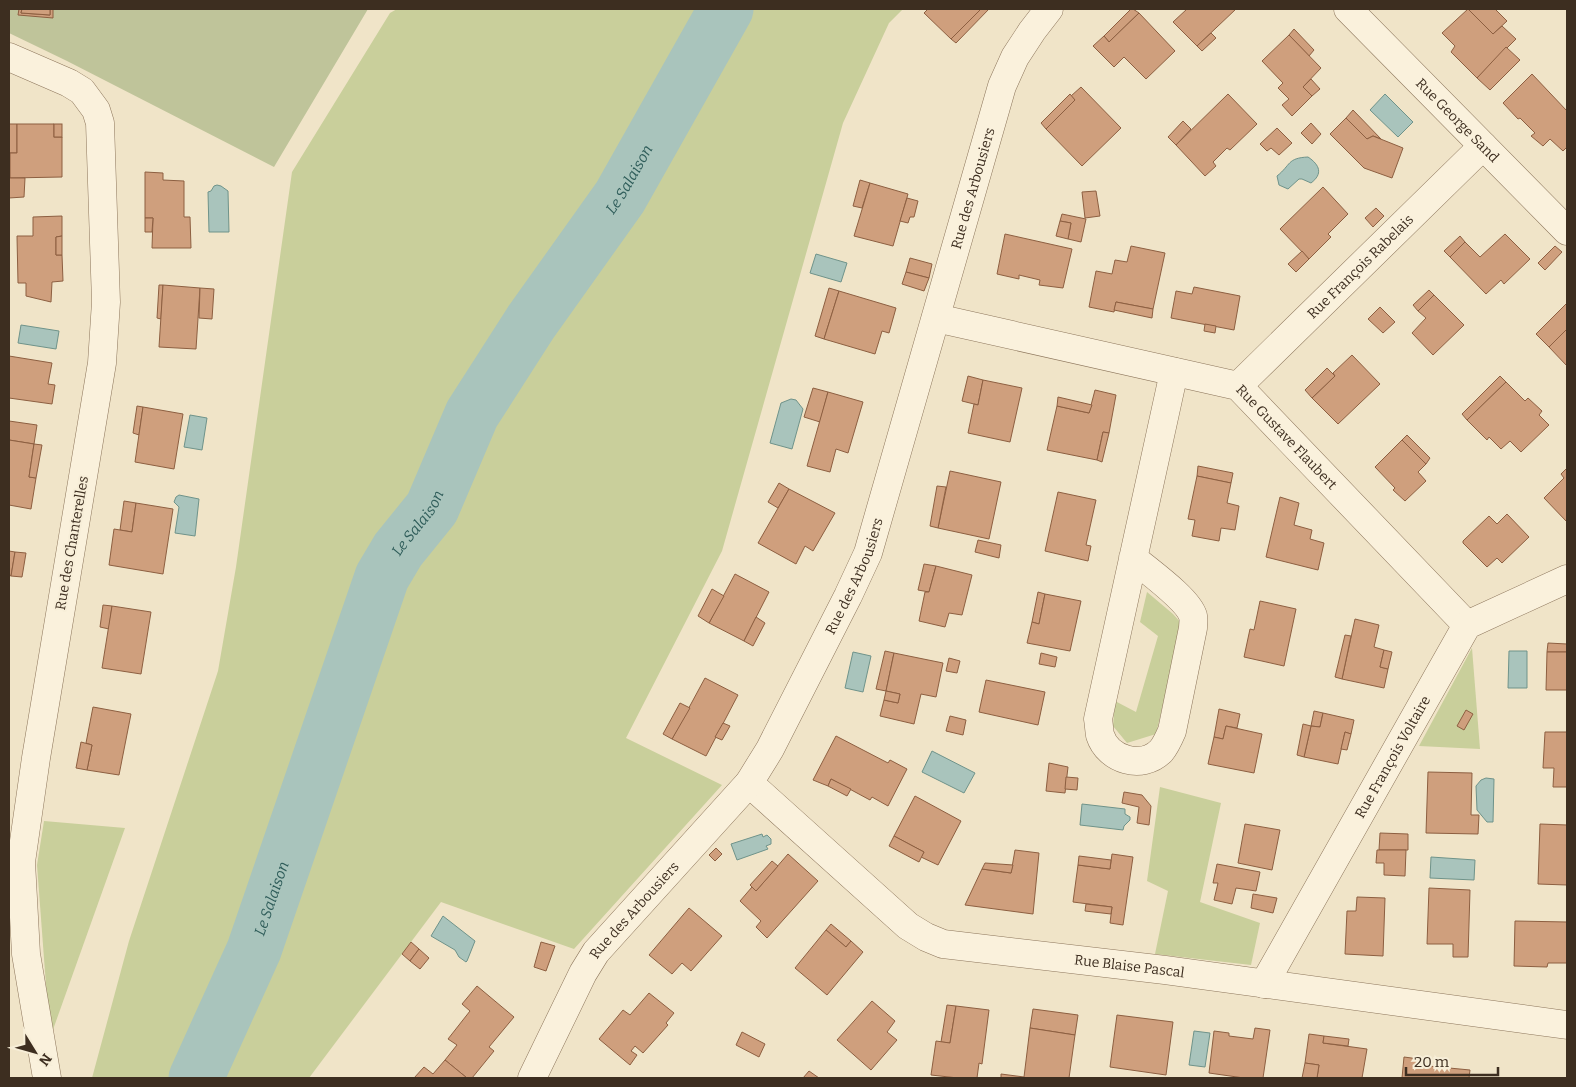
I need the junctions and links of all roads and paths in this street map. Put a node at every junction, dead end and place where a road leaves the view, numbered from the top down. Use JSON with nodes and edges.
{"nodes":[{"id":1,"x":1049,"y":9,"type":"edge"},
{"id":2,"x":1348,"y":9,"type":"edge"},
{"id":3,"x":9,"y":57,"type":"edge"},
{"id":4,"x":1483,"y":146,"type":"junction"},
{"id":5,"x":1567,"y":232,"type":"edge"},
{"id":6,"x":936,"y":318,"type":"junction"},
{"id":7,"x":1174,"y":372,"type":"junction"},
{"id":8,"x":1238,"y":386,"type":"junction"},
{"id":9,"x":1133,"y":558,"type":"junction"},
{"id":10,"x":1567,"y":579,"type":"edge"},
{"id":11,"x":1466,"y":625,"type":"junction"},
{"id":12,"x":749,"y":784,"type":"junction"},
{"id":13,"x":1264,"y":984,"type":"junction"},
{"id":14,"x":1567,"y":1025,"type":"edge"},
{"id":15,"x":47,"y":1078,"type":"edge"},
{"id":16,"x":532,"y":1078,"type":"edge"}],
"edges":[{"from":1,"to":6,"type":"street","name":"Rue des Arbousiers"},
{"from":2,"to":4,"type":"street","name":"Rue George Sand"},
{"from":3,"to":15,"type":"street","name":"Rue des Chanterelles"},
{"from":4,"to":5,"type":"street","name":"Rue George Sand"},
{"from":4,"to":8,"type":"street","name":"Rue François Rabelais"},
{"from":6,"to":7,"type":"street","name":"Rue Gustave Flaubert"},
{"from":6,"to":12,"type":"street","name":"Rue des Arbousiers"},
{"from":7,"to":8,"type":"street","name":"Rue Gustave Flaubert"},
{"from":7,"to":9,"type":"street"},
{"from":8,"to":11,"type":"street","name":"Rue Gustave Flaubert"},
{"from":9,"to":9,"type":"street"},
{"from":10,"to":11,"type":"street"},
{"from":11,"to":13,"type":"street","name":"Rue François Voltaire"},
{"from":12,"to":13,"type":"street","name":"Rue Blaise Pascal"},
{"from":12,"to":16,"type":"street","name":"Rue des Arbousiers"},
{"from":13,"to":14,"type":"street","name":"Rue Blaise Pascal"}]}
